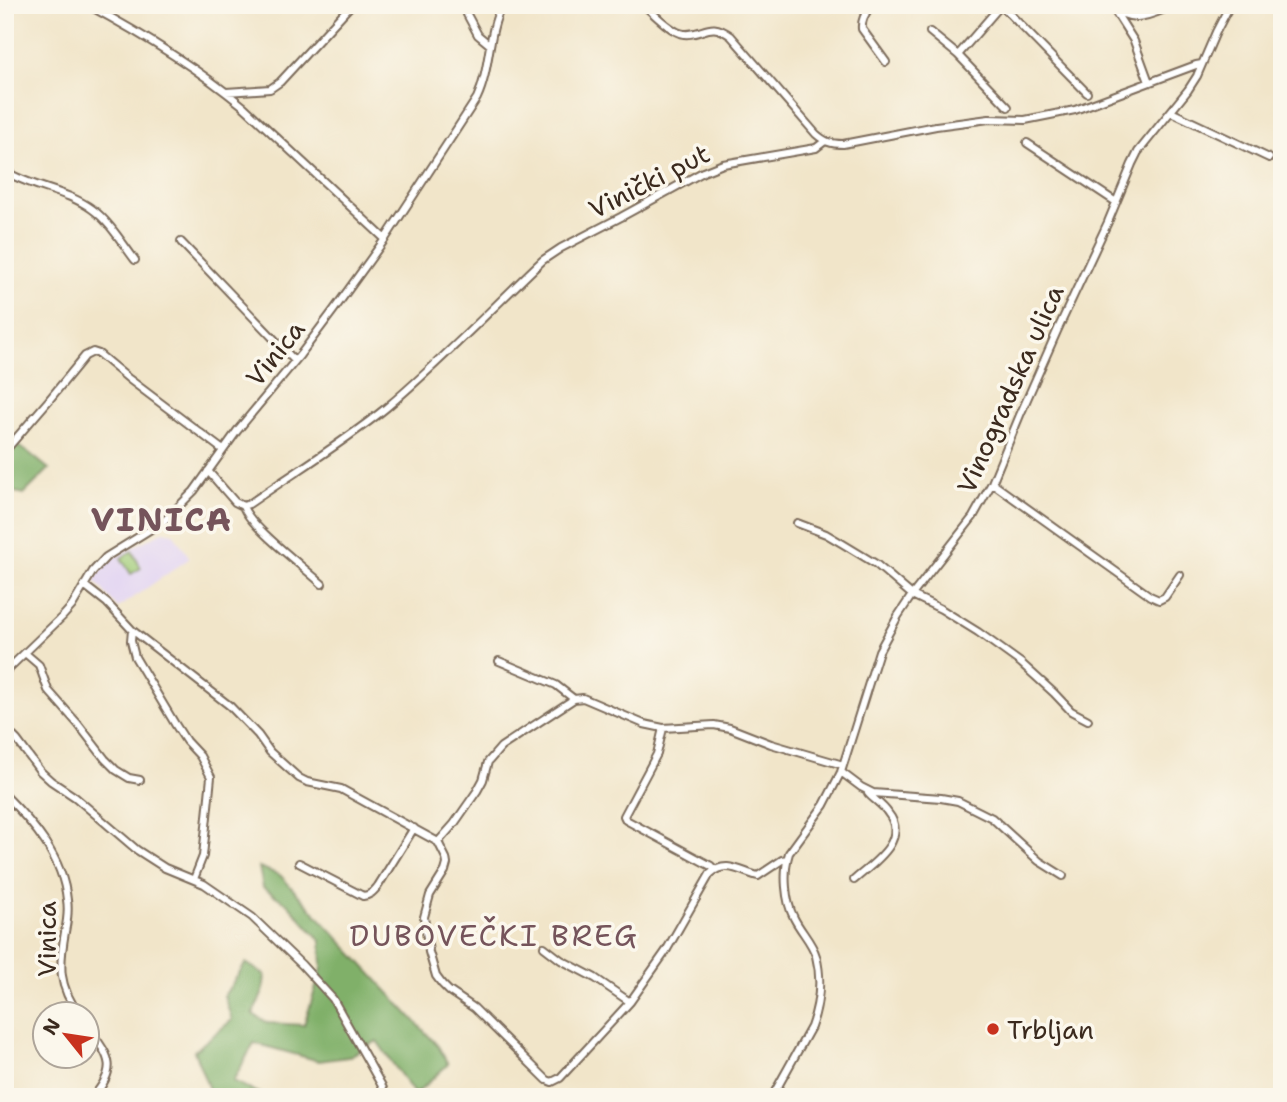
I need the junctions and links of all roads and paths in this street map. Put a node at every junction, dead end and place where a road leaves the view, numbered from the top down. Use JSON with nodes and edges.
{"nodes":[{"id":1,"x":88,"y":5,"type":"edge"},
{"id":2,"x":351,"y":5,"type":"edge"},
{"id":3,"x":462,"y":5,"type":"edge"},
{"id":4,"x":502,"y":5,"type":"edge"},
{"id":5,"x":644,"y":5,"type":"edge"},
{"id":6,"x":871,"y":5,"type":"edge"},
{"id":7,"x":1175,"y":5,"type":"edge"},
{"id":8,"x":1230,"y":5,"type":"edge"},
{"id":9,"x":1111,"y":7,"type":"edge"},
{"id":10,"x":930,"y":32,"type":"dead end"},
{"id":11,"x":490,"y":45,"type":"junction"},
{"id":12,"x":958,"y":55,"type":"junction"},
{"id":13,"x":886,"y":62,"type":"dead end"},
{"id":14,"x":1202,"y":64,"type":"junction"},
{"id":15,"x":1149,"y":82,"type":"junction"},
{"id":16,"x":226,"y":92,"type":"junction"},
{"id":17,"x":1087,"y":93,"type":"dead end"},
{"id":18,"x":1008,"y":107,"type":"dead end"},
{"id":19,"x":1171,"y":112,"type":"junction"},
{"id":20,"x":825,"y":141,"type":"junction"},
{"id":21,"x":1027,"y":143,"type":"dead end"},
{"id":22,"x":1269,"y":158,"type":"dead end"},
{"id":23,"x":5,"y":171,"type":"edge"},
{"id":24,"x":1116,"y":202,"type":"junction"},
{"id":25,"x":385,"y":239,"type":"junction"},
{"id":26,"x":181,"y":242,"type":"dead end"},
{"id":27,"x":135,"y":260,"type":"dead end"},
{"id":28,"x":295,"y":361,"type":"junction"},
{"id":29,"x":223,"y":450,"type":"junction"},
{"id":30,"x":5,"y":452,"type":"edge"},
{"id":31,"x":208,"y":471,"type":"junction"},
{"id":32,"x":992,"y":483,"type":"junction"},
{"id":33,"x":243,"y":506,"type":"junction"},
{"id":34,"x":797,"y":523,"type":"dead end"},
{"id":35,"x":1180,"y":575,"type":"dead end"},
{"id":36,"x":322,"y":584,"type":"dead end"},
{"id":37,"x":84,"y":585,"type":"junction"},
{"id":38,"x":912,"y":595,"type":"junction"},
{"id":39,"x":132,"y":630,"type":"junction"},
{"id":40,"x":26,"y":653,"type":"junction"},
{"id":41,"x":499,"y":660,"type":"dead end"},
{"id":42,"x":5,"y":672,"type":"edge"},
{"id":43,"x":574,"y":699,"type":"junction"},
{"id":44,"x":1088,"y":720,"type":"dead end"},
{"id":45,"x":5,"y":729,"type":"edge"},
{"id":46,"x":663,"y":729,"type":"junction"},
{"id":47,"x":842,"y":769,"type":"junction"},
{"id":48,"x":140,"y":780,"type":"dead end"},
{"id":49,"x":867,"y":791,"type":"junction"},
{"id":50,"x":5,"y":795,"type":"edge"},
{"id":51,"x":414,"y":828,"type":"junction"},
{"id":52,"x":438,"y":842,"type":"junction"},
{"id":53,"x":787,"y":859,"type":"junction"},
{"id":54,"x":299,"y":863,"type":"dead end"},
{"id":55,"x":715,"y":870,"type":"junction"},
{"id":56,"x":1063,"y":876,"type":"dead end"},
{"id":57,"x":194,"y":879,"type":"junction"},
{"id":58,"x":854,"y":880,"type":"dead end"},
{"id":59,"x":544,"y":947,"type":"dead end"},
{"id":60,"x":70,"y":1000,"type":"edge"},
{"id":61,"x":630,"y":1002,"type":"junction"},
{"id":62,"x":102,"y":1046,"type":"edge"},
{"id":63,"x":93,"y":1097,"type":"edge"},
{"id":64,"x":386,"y":1097,"type":"edge"},
{"id":65,"x":772,"y":1097,"type":"edge"}],
"edges":[{"from":1,"to":16,"type":"street"},
{"from":2,"to":16,"type":"street"},
{"from":3,"to":11,"type":"street"},
{"from":4,"to":11,"type":"street","name":"Vinica"},
{"from":5,"to":20,"type":"street"},
{"from":6,"to":13,"type":"street"},
{"from":7,"to":9,"type":"street"},
{"from":8,"to":14,"type":"street","name":"Vinogradska ulica"},
{"from":9,"to":15,"type":"street"},
{"from":10,"to":12,"type":"street"},
{"from":11,"to":25,"type":"street","name":"Vinica"},
{"from":12,"to":17,"type":"street"},
{"from":12,"to":18,"type":"street"},
{"from":14,"to":15,"type":"street","name":"Vinički put"},
{"from":14,"to":19,"type":"street","name":"Vinogradska ulica"},
{"from":15,"to":20,"type":"street","name":"Vinički put"},
{"from":16,"to":25,"type":"street"},
{"from":19,"to":22,"type":"street"},
{"from":19,"to":24,"type":"street","name":"Vinogradska ulica"},
{"from":20,"to":33,"type":"street","name":"Vinički put"},
{"from":21,"to":24,"type":"street"},
{"from":23,"to":27,"type":"street"},
{"from":24,"to":32,"type":"street","name":"Vinogradska ulica"},
{"from":25,"to":28,"type":"street","name":"Vinica"},
{"from":26,"to":28,"type":"street"},
{"from":28,"to":29,"type":"street","name":"Vinica"},
{"from":29,"to":30,"type":"street"},
{"from":29,"to":31,"type":"street","name":"Vinica"},
{"from":31,"to":33,"type":"street"},
{"from":31,"to":37,"type":"street","name":"Vinica"},
{"from":32,"to":35,"type":"street"},
{"from":32,"to":38,"type":"street","name":"Vinogradska ulica"},
{"from":33,"to":36,"type":"street"},
{"from":34,"to":38,"type":"street"},
{"from":37,"to":39,"type":"street"},
{"from":37,"to":40,"type":"street","name":"Vinica"},
{"from":38,"to":44,"type":"street"},
{"from":38,"to":47,"type":"street","name":"Vinogradska ulica"},
{"from":39,"to":51,"type":"street"},
{"from":39,"to":57,"type":"street"},
{"from":40,"to":42,"type":"street","name":"Vinica"},
{"from":40,"to":48,"type":"street"},
{"from":41,"to":43,"type":"street"},
{"from":43,"to":46,"type":"street"},
{"from":43,"to":52,"type":"street"},
{"from":45,"to":57,"type":"street"},
{"from":46,"to":47,"type":"street"},
{"from":46,"to":55,"type":"street"},
{"from":47,"to":49,"type":"street"},
{"from":47,"to":53,"type":"street","name":"Vinogradska ulica"},
{"from":49,"to":56,"type":"street"},
{"from":49,"to":58,"type":"street"},
{"from":50,"to":60,"type":"street","name":"Vinica"},
{"from":51,"to":52,"type":"street"},
{"from":51,"to":54,"type":"street"},
{"from":52,"to":61,"type":"street"},
{"from":53,"to":55,"type":"street"},
{"from":53,"to":65,"type":"street"},
{"from":55,"to":61,"type":"street"},
{"from":57,"to":64,"type":"street"},
{"from":59,"to":61,"type":"street"},
{"from":62,"to":63,"type":"street"}]}
